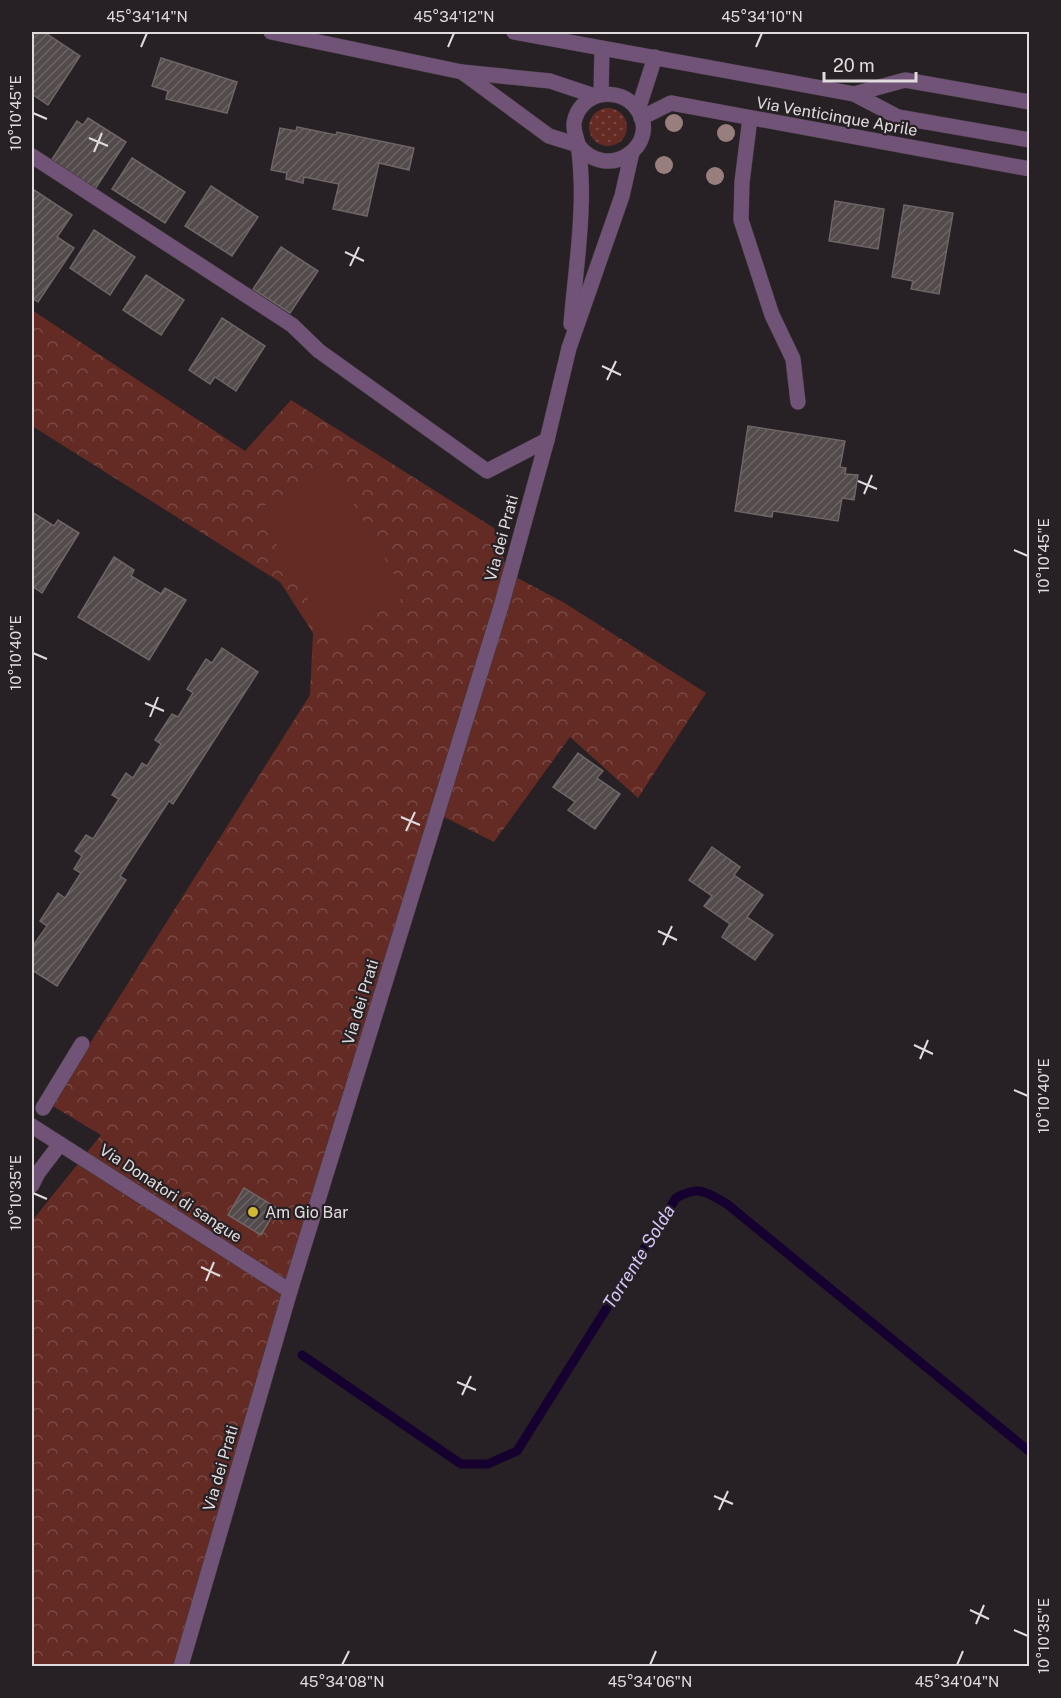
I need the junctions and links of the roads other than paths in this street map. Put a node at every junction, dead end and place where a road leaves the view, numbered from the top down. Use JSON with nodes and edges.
{"nodes":[{"id":1,"x":271,"y":32,"type":"edge"},
{"id":2,"x":514,"y":32,"type":"edge"},
{"id":3,"x":602,"y":49,"type":"junction"},
{"id":4,"x":655,"y":57,"type":"junction"},
{"id":5,"x":462,"y":72,"type":"junction"},
{"id":6,"x":854,"y":94,"type":"junction"},
{"id":7,"x":598,"y":95,"type":"junction"},
{"id":8,"x":1029,"y":102,"type":"edge"},
{"id":9,"x":639,"y":114,"type":"junction"},
{"id":10,"x":750,"y":118,"type":"junction"},
{"id":11,"x":1029,"y":140,"type":"edge"},
{"id":12,"x":578,"y":145,"type":"junction"},
{"id":13,"x":633,"y":152,"type":"junction"},
{"id":14,"x":32,"y":156,"type":"edge"},
{"id":15,"x":1029,"y":169,"type":"edge"},
{"id":16,"x":569,"y":348,"type":"junction"},
{"id":17,"x":798,"y":402,"type":"dead end"},
{"id":18,"x":547,"y":440,"type":"junction"},
{"id":19,"x":82,"y":1044,"type":"dead end"},
{"id":20,"x":43,"y":1108,"type":"dead end"},
{"id":21,"x":32,"y":1126,"type":"edge"},
{"id":22,"x":60,"y":1144,"type":"junction"},
{"id":23,"x":35,"y":1179,"type":"edge"},
{"id":24,"x":291,"y":1291,"type":"junction"},
{"id":25,"x":181,"y":1666,"type":"edge"}],
"edges":[{"from":1,"to":5,"type":"street"},
{"from":2,"to":3,"type":"street","name":"Via Venticinque Aprile"},
{"from":3,"to":4,"type":"street","name":"Via Venticinque Aprile"},
{"from":3,"to":7,"type":"street"},
{"from":4,"to":6,"type":"street","name":"Via Venticinque Aprile"},
{"from":4,"to":9,"type":"street","name":"Via dei Prati"},
{"from":5,"to":7,"type":"street"},
{"from":5,"to":12,"type":"street"},
{"from":6,"to":8,"type":"street","name":"Via Venticinque Aprile"},
{"from":6,"to":11,"type":"street","name":"Via Venticinque Aprile"},
{"from":7,"to":9,"type":"street"},
{"from":7,"to":12,"type":"street","name":"Via dei Prati"},
{"from":9,"to":10,"type":"street","name":"Via Venticinque Aprile"},
{"from":9,"to":13,"type":"street","name":"Via dei Prati"},
{"from":10,"to":15,"type":"street","name":"Via Venticinque Aprile"},
{"from":10,"to":17,"type":"street"},
{"from":12,"to":13,"type":"street"},
{"from":12,"to":16,"type":"street","name":"Via dei Prati"},
{"from":13,"to":16,"type":"street","name":"Via dei Prati"},
{"from":14,"to":18,"type":"street"},
{"from":16,"to":18,"type":"street","name":"Via dei Prati"},
{"from":18,"to":24,"type":"street","name":"Via dei Prati"},
{"from":19,"to":20,"type":"street"},
{"from":21,"to":22,"type":"street","name":"Via Donatori di sangue"},
{"from":22,"to":23,"type":"street"},
{"from":22,"to":24,"type":"street","name":"Via Donatori di sangue"},
{"from":24,"to":25,"type":"street","name":"Via dei Prati"}]}
